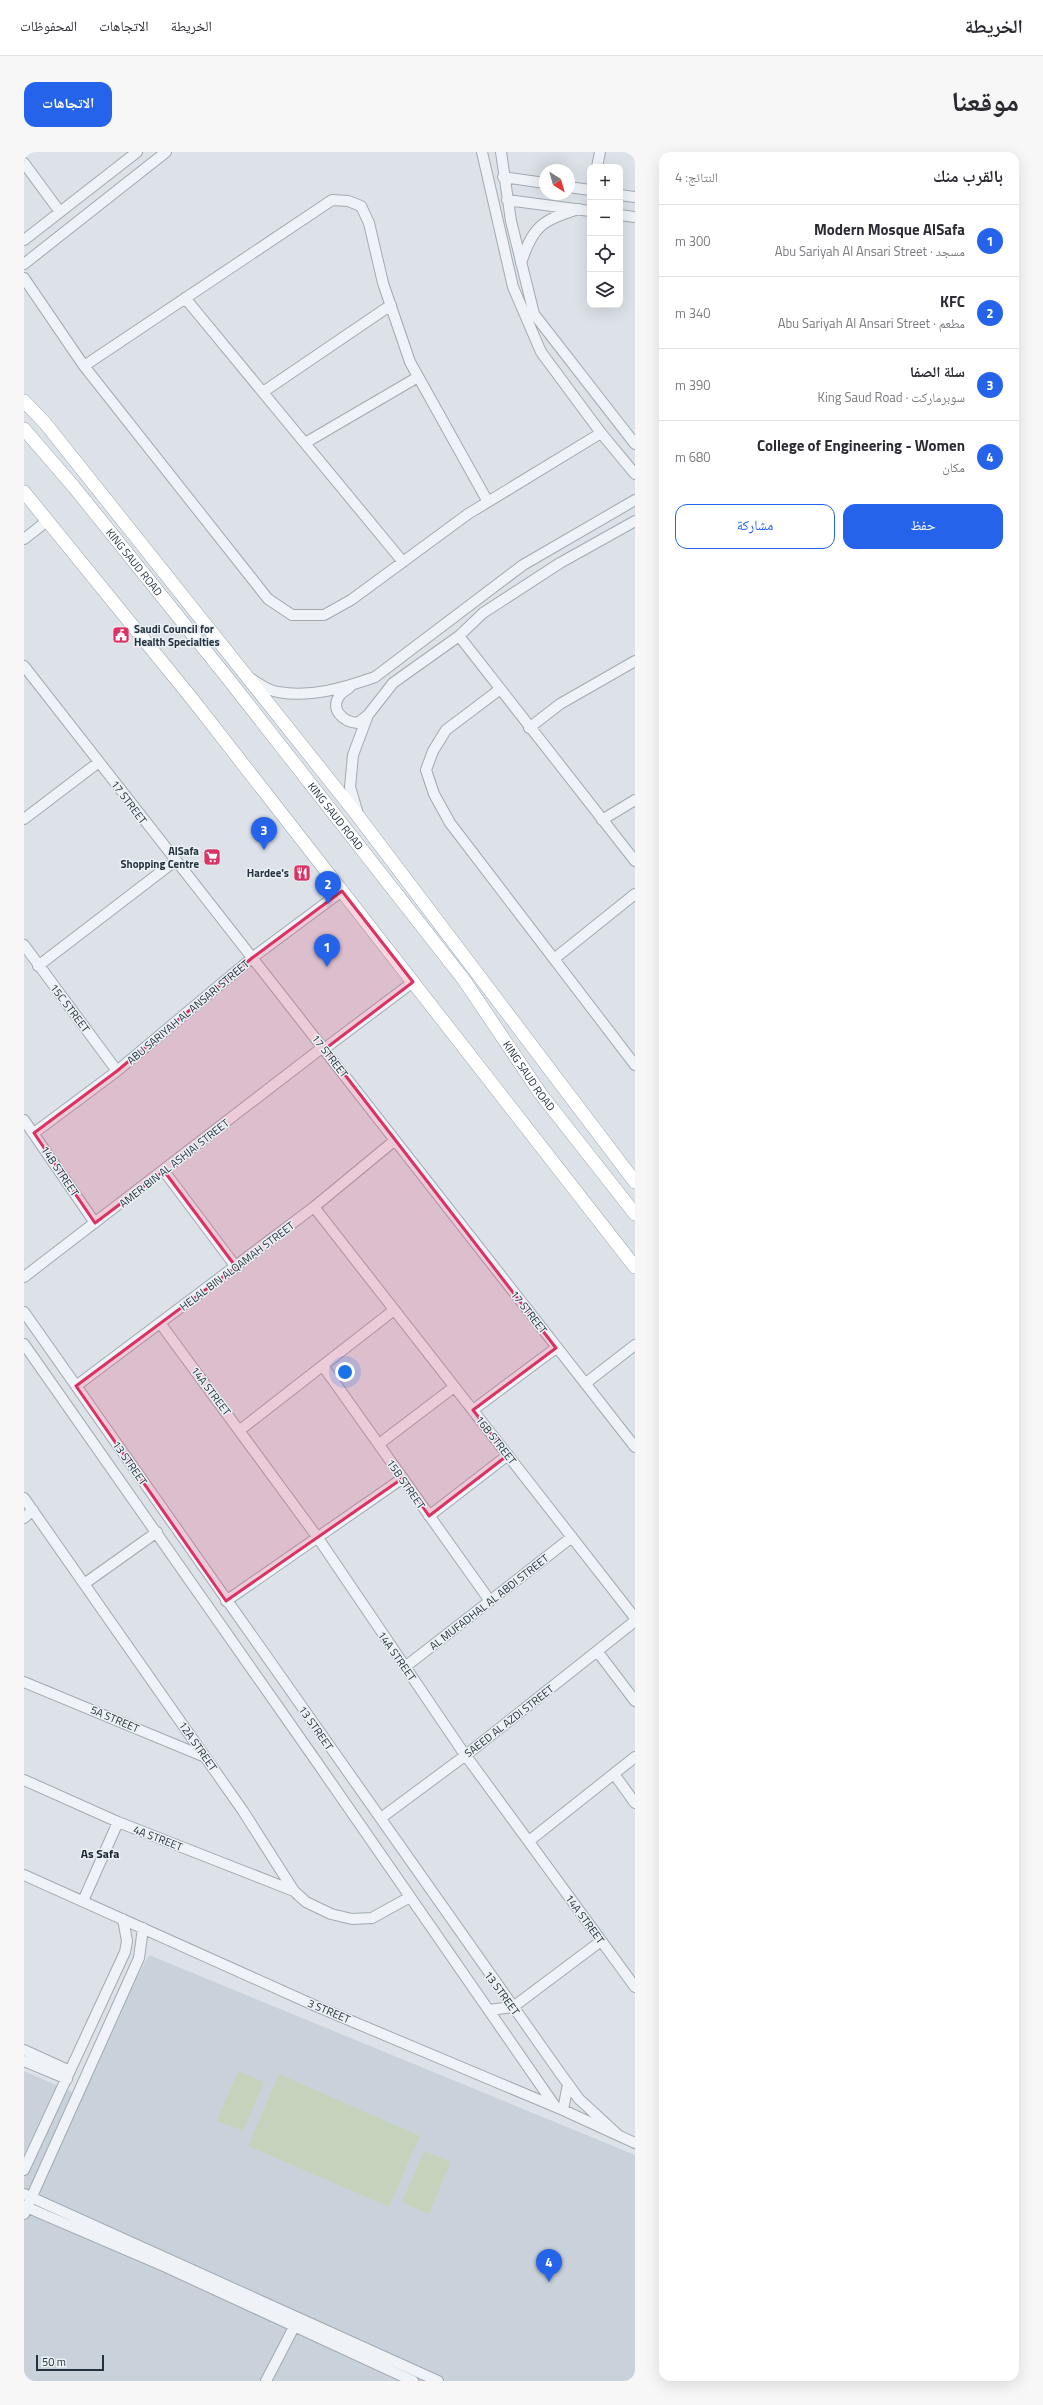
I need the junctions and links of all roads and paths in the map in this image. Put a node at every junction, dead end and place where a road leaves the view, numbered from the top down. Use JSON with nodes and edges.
{"nodes":[{"id":1,"x":137,"y":152,"type":"edge"},
{"id":2,"x":166,"y":152,"type":"edge"},
{"id":3,"x":482,"y":152,"type":"edge"},
{"id":4,"x":501,"y":152,"type":"edge"},
{"id":5,"x":600,"y":152,"type":"edge"},
{"id":6,"x":24,"y":163,"type":"edge"},
{"id":7,"x":598,"y":164,"type":"edge"},
{"id":8,"x":503,"y":177,"type":"junction"},
{"id":9,"x":539,"y":182,"type":"edge"},
{"id":10,"x":575,"y":188,"type":"edge"},
{"id":11,"x":587,"y":190,"type":"edge"},
{"id":12,"x":623,"y":195,"type":"edge"},
{"id":13,"x":635,"y":197,"type":"edge"},
{"id":14,"x":507,"y":200,"type":"junction"},
{"id":15,"x":579,"y":209,"type":"junction"},
{"id":16,"x":587,"y":210,"type":"edge"},
{"id":17,"x":60,"y":212,"type":"junction"},
{"id":18,"x":623,"y":215,"type":"edge"},
{"id":19,"x":635,"y":217,"type":"edge"},
{"id":20,"x":24,"y":240,"type":"edge"},
{"id":21,"x":522,"y":263,"type":"junction"},
{"id":22,"x":24,"y":264,"type":"edge"},
{"id":23,"x":24,"y":278,"type":"edge"},
{"id":24,"x":185,"y":298,"type":"junction"},
{"id":25,"x":391,"y":305,"type":"junction"},
{"id":26,"x":84,"y":366,"type":"junction"},
{"id":27,"x":418,"y":377,"type":"junction"},
{"id":28,"x":263,"y":392,"type":"junction"},
{"id":29,"x":24,"y":393,"type":"edge"},
{"id":30,"x":24,"y":401,"type":"edge"},
{"id":31,"x":45,"y":423,"type":"junction"},
{"id":32,"x":24,"y":429,"type":"edge"},
{"id":33,"x":601,"y":433,"type":"junction"},
{"id":34,"x":305,"y":443,"type":"junction"},
{"id":35,"x":635,"y":444,"type":"edge"},
{"id":36,"x":635,"y":474,"type":"edge"},
{"id":37,"x":24,"y":492,"type":"edge"},
{"id":38,"x":635,"y":500,"type":"edge"},
{"id":39,"x":488,"y":502,"type":"junction"},
{"id":40,"x":47,"y":521,"type":"junction"},
{"id":41,"x":635,"y":521,"type":"edge"},
{"id":42,"x":24,"y":539,"type":"edge"},
{"id":43,"x":403,"y":562,"type":"junction"},
{"id":44,"x":459,"y":636,"type":"junction"},
{"id":45,"x":635,"y":661,"type":"edge"},
{"id":46,"x":24,"y":666,"type":"edge"},
{"id":47,"x":28,"y":678,"type":"edge"},
{"id":48,"x":249,"y":678,"type":"junction"},
{"id":49,"x":351,"y":686,"type":"junction"},
{"id":50,"x":499,"y":690,"type":"junction"},
{"id":51,"x":368,"y":715,"type":"junction"},
{"id":52,"x":529,"y":728,"type":"junction"},
{"id":53,"x":99,"y":762,"type":"junction"},
{"id":54,"x":635,"y":800,"type":"edge"},
{"id":55,"x":358,"y":816,"type":"junction"},
{"id":56,"x":24,"y":819,"type":"edge"},
{"id":57,"x":602,"y":820,"type":"junction"},
{"id":58,"x":175,"y":861,"type":"junction"},
{"id":59,"x":635,"y":861,"type":"edge"},
{"id":60,"x":342,"y":891,"type":"junction"},
{"id":61,"x":635,"y":894,"type":"edge"},
{"id":62,"x":24,"y":945,"type":"edge"},
{"id":63,"x":252,"y":958,"type":"junction"},
{"id":64,"x":554,"y":959,"type":"junction"},
{"id":65,"x":38,"y":966,"type":"junction"},
{"id":66,"x":413,"y":982,"type":"junction"},
{"id":67,"x":324,"y":1048,"type":"junction"},
{"id":68,"x":635,"y":1065,"type":"edge"},
{"id":69,"x":117,"y":1071,"type":"junction"},
{"id":70,"x":24,"y":1120,"type":"edge"},
{"id":71,"x":34,"y":1133,"type":"junction"},
{"id":72,"x":394,"y":1141,"type":"junction"},
{"id":73,"x":164,"y":1171,"type":"junction"},
{"id":74,"x":635,"y":1182,"type":"edge"},
{"id":75,"x":314,"y":1207,"type":"junction"},
{"id":76,"x":635,"y":1214,"type":"edge"},
{"id":77,"x":95,"y":1223,"type":"junction"},
{"id":78,"x":236,"y":1266,"type":"junction"},
{"id":79,"x":635,"y":1266,"type":"edge"},
{"id":80,"x":24,"y":1277,"type":"edge"},
{"id":81,"x":394,"y":1310,"type":"junction"},
{"id":82,"x":24,"y":1312,"type":"edge"},
{"id":83,"x":160,"y":1323,"type":"junction"},
{"id":84,"x":24,"y":1344,"type":"edge"},
{"id":85,"x":635,"y":1345,"type":"edge"},
{"id":86,"x":556,"y":1348,"type":"junction"},
{"id":87,"x":323,"y":1366,"type":"junction"},
{"id":88,"x":586,"y":1383,"type":"junction"},
{"id":89,"x":76,"y":1386,"type":"junction"},
{"id":90,"x":454,"y":1387,"type":"junction"},
{"id":91,"x":473,"y":1410,"type":"junction"},
{"id":92,"x":240,"y":1430,"type":"junction"},
{"id":93,"x":379,"y":1444,"type":"junction"},
{"id":94,"x":635,"y":1447,"type":"edge"},
{"id":95,"x":508,"y":1455,"type":"junction"},
{"id":96,"x":403,"y":1478,"type":"junction"},
{"id":97,"x":24,"y":1498,"type":"edge"},
{"id":98,"x":33,"y":1510,"type":"junction"},
{"id":99,"x":429,"y":1516,"type":"junction"},
{"id":100,"x":24,"y":1518,"type":"edge"},
{"id":101,"x":157,"y":1532,"type":"junction"},
{"id":102,"x":572,"y":1537,"type":"junction"},
{"id":103,"x":318,"y":1538,"type":"junction"},
{"id":104,"x":84,"y":1584,"type":"junction"},
{"id":105,"x":226,"y":1601,"type":"junction"},
{"id":106,"x":490,"y":1601,"type":"junction"},
{"id":107,"x":635,"y":1618,"type":"edge"},
{"id":108,"x":635,"y":1621,"type":"edge"},
{"id":109,"x":597,"y":1651,"type":"junction"},
{"id":110,"x":405,"y":1667,"type":"junction"},
{"id":111,"x":24,"y":1682,"type":"edge"},
{"id":112,"x":635,"y":1701,"type":"edge"},
{"id":113,"x":466,"y":1755,"type":"junction"},
{"id":114,"x":205,"y":1757,"type":"junction"},
{"id":115,"x":635,"y":1757,"type":"edge"},
{"id":116,"x":614,"y":1774,"type":"junction"},
{"id":117,"x":24,"y":1780,"type":"edge"},
{"id":118,"x":635,"y":1803,"type":"edge"},
{"id":119,"x":381,"y":1818,"type":"junction"},
{"id":120,"x":118,"y":1822,"type":"junction"},
{"id":121,"x":529,"y":1841,"type":"junction"},
{"id":122,"x":24,"y":1875,"type":"edge"},
{"id":123,"x":294,"y":1891,"type":"junction"},
{"id":124,"x":410,"y":1897,"type":"junction"},
{"id":125,"x":83,"y":1901,"type":"junction"},
{"id":126,"x":123,"y":1919,"type":"junction"},
{"id":127,"x":143,"y":1928,"type":"junction"},
{"id":128,"x":601,"y":1941,"type":"junction"},
{"id":129,"x":125,"y":1952,"type":"junction"},
{"id":130,"x":139,"y":1958,"type":"junction"},
{"id":131,"x":635,"y":1987,"type":"edge"},
{"id":132,"x":513,"y":2008,"type":"junction"},
{"id":133,"x":489,"y":2010,"type":"junction"},
{"id":134,"x":94,"y":2020,"type":"junction"},
{"id":135,"x":108,"y":2025,"type":"junction"},
{"id":136,"x":24,"y":2050,"type":"edge"},
{"id":137,"x":24,"y":2061,"type":"edge"},
{"id":138,"x":69,"y":2075,"type":"junction"},
{"id":139,"x":568,"y":2084,"type":"junction"},
{"id":140,"x":55,"y":2105,"type":"junction"},
{"id":141,"x":559,"y":2108,"type":"junction"},
{"id":142,"x":70,"y":2112,"type":"junction"},
{"id":143,"x":618,"y":2135,"type":"junction"},
{"id":144,"x":635,"y":2143,"type":"edge"},
{"id":145,"x":24,"y":2170,"type":"edge"},
{"id":146,"x":28,"y":2196,"type":"edge"},
{"id":147,"x":25,"y":2209,"type":"edge"},
{"id":148,"x":168,"y":2263,"type":"junction"},
{"id":149,"x":292,"y":2314,"type":"junction"},
{"id":150,"x":291,"y":2325,"type":"junction"},
{"id":151,"x":266,"y":2381,"type":"edge"},
{"id":152,"x":413,"y":2381,"type":"edge"},
{"id":153,"x":438,"y":2381,"type":"edge"}],
"edges":[{"from":1,"to":17,"type":"street"},
{"from":2,"to":22,"type":"street"},
{"from":3,"to":33,"type":"street"},
{"from":4,"to":8,"type":"street"},
{"from":5,"to":7,"type":"street"},
{"from":6,"to":17,"type":"street"},
{"from":8,"to":9,"type":"street"},
{"from":8,"to":14,"type":"street"},
{"from":10,"to":11,"type":"street"},
{"from":12,"to":13,"type":"street"},
{"from":14,"to":15,"type":"street"},
{"from":14,"to":21,"type":"street"},
{"from":15,"to":16,"type":"street"},
{"from":15,"to":21,"type":"street"},
{"from":17,"to":20,"type":"street"},
{"from":18,"to":19,"type":"street"},
{"from":21,"to":35,"type":"street"},
{"from":23,"to":26,"type":"street"},
{"from":24,"to":25,"type":"street"},
{"from":24,"to":26,"type":"street"},
{"from":24,"to":28,"type":"street"},
{"from":25,"to":27,"type":"street"},
{"from":25,"to":28,"type":"street"},
{"from":26,"to":43,"type":"street"},
{"from":27,"to":34,"type":"street"},
{"from":27,"to":39,"type":"street"},
{"from":28,"to":34,"type":"street"},
{"from":29,"to":31,"type":"street"},
{"from":30,"to":31,"type":"main road"},
{"from":31,"to":48,"type":"main road"},
{"from":32,"to":76,"type":"main road","name":"KING SAUD ROAD"},
{"from":33,"to":36,"type":"street"},
{"from":33,"to":39,"type":"street"},
{"from":34,"to":43,"type":"street"},
{"from":37,"to":40,"type":"main road"},
{"from":38,"to":49,"type":"street"},
{"from":39,"to":43,"type":"street"},
{"from":40,"to":42,"type":"street"},
{"from":40,"to":60,"type":"main road"},
{"from":41,"to":44,"type":"street"},
{"from":44,"to":50,"type":"street"},
{"from":44,"to":51,"type":"street"},
{"from":45,"to":52,"type":"street"},
{"from":46,"to":47,"type":"street","name":"17 STREET"},
{"from":47,"to":53,"type":"street","name":"17 STREET"},
{"from":48,"to":49,"type":"street"},
{"from":48,"to":55,"type":"main road"},
{"from":49,"to":51,"type":"street"},
{"from":50,"to":52,"type":"street"},
{"from":50,"to":64,"type":"street"},
{"from":51,"to":55,"type":"street"},
{"from":52,"to":57,"type":"street"},
{"from":53,"to":56,"type":"street"},
{"from":53,"to":58,"type":"street","name":"17 STREET"},
{"from":54,"to":57,"type":"street"},
{"from":55,"to":74,"type":"main road"},
{"from":57,"to":59,"type":"street"},
{"from":58,"to":63,"type":"street","name":"17 STREET"},
{"from":58,"to":65,"type":"street"},
{"from":60,"to":63,"type":"street","name":"ABU SARIYAH AL ANSARI STREET"},
{"from":60,"to":66,"type":"main road"},
{"from":61,"to":64,"type":"street"},
{"from":62,"to":65,"type":"street","name":"15C STREET"},
{"from":63,"to":67,"type":"street","name":"17 STREET"},
{"from":63,"to":69,"type":"street","name":"ABU SARIYAH AL ANSARI STREET"},
{"from":64,"to":68,"type":"street"},
{"from":65,"to":69,"type":"street","name":"15C STREET"},
{"from":66,"to":67,"type":"street","name":"AMER BIN AL ASHJAI STREET"},
{"from":66,"to":79,"type":"main road"},
{"from":67,"to":72,"type":"street","name":"17 STREET"},
{"from":67,"to":73,"type":"street","name":"AMER BIN AL ASHJAI STREET"},
{"from":69,"to":71,"type":"street","name":"ABU SARIYAH AL ANSARI STREET"},
{"from":70,"to":71,"type":"street","name":"14B STREET"},
{"from":71,"to":77,"type":"street","name":"14B STREET"},
{"from":72,"to":75,"type":"street","name":"HELAL BIN ALQAMAH STREET"},
{"from":72,"to":86,"type":"street","name":"17 STREET"},
{"from":73,"to":77,"type":"street","name":"AMER BIN AL ASHJAI STREET"},
{"from":73,"to":78,"type":"street"},
{"from":75,"to":78,"type":"street","name":"HELAL BIN ALQAMAH STREET"},
{"from":75,"to":81,"type":"street","name":"16B STREET"},
{"from":77,"to":80,"type":"street","name":"AMER BIN AL ASHJAI STREET"},
{"from":78,"to":83,"type":"street","name":"HELAL BIN ALQAMAH STREET"},
{"from":81,"to":87,"type":"street"},
{"from":81,"to":90,"type":"street","name":"16B STREET"},
{"from":82,"to":89,"type":"street","name":"13 STREET"},
{"from":83,"to":89,"type":"street","name":"HELAL BIN ALQAMAH STREET"},
{"from":83,"to":92,"type":"street","name":"14A STREET"},
{"from":84,"to":101,"type":"street","name":"13 STREET"},
{"from":85,"to":88,"type":"street"},
{"from":86,"to":88,"type":"street","name":"17 STREET"},
{"from":86,"to":91,"type":"street"},
{"from":87,"to":92,"type":"street"},
{"from":87,"to":93,"type":"street","name":"15B STREET"},
{"from":88,"to":94,"type":"street","name":"17 STREET"},
{"from":89,"to":105,"type":"street","name":"13 STREET"},
{"from":90,"to":91,"type":"street","name":"16B STREET"},
{"from":90,"to":93,"type":"street"},
{"from":91,"to":95,"type":"street","name":"16B STREET"},
{"from":92,"to":103,"type":"street","name":"14A STREET"},
{"from":93,"to":96,"type":"street","name":"15B STREET"},
{"from":95,"to":99,"type":"street"},
{"from":95,"to":102,"type":"street","name":"16B STREET"},
{"from":96,"to":99,"type":"street","name":"15B STREET"},
{"from":96,"to":103,"type":"street"},
{"from":97,"to":98,"type":"street","name":"12A STREET"},
{"from":98,"to":100,"type":"street"},
{"from":98,"to":104,"type":"street","name":"12A STREET"},
{"from":99,"to":106,"type":"street","name":"15B STREET"},
{"from":101,"to":104,"type":"street"},
{"from":101,"to":124,"type":"street","name":"13 STREET"},
{"from":102,"to":106,"type":"street","name":"AL MUFADHAL AL ABDI STREET"},
{"from":102,"to":107,"type":"street","name":"16B STREET"},
{"from":103,"to":105,"type":"street"},
{"from":103,"to":110,"type":"street","name":"14A STREET"},
{"from":104,"to":114,"type":"street","name":"12A STREET"},
{"from":105,"to":119,"type":"street","name":"13 STREET"},
{"from":106,"to":110,"type":"street","name":"AL MUFADHAL AL ABDI STREET"},
{"from":108,"to":109,"type":"street","name":"SAEED AL AZDI STREET"},
{"from":109,"to":112,"type":"street"},
{"from":109,"to":113,"type":"street","name":"SAEED AL AZDI STREET"},
{"from":110,"to":113,"type":"street","name":"14A STREET"},
{"from":111,"to":114,"type":"street","name":"5A STREET"},
{"from":113,"to":119,"type":"street","name":"SAEED AL AZDI STREET"},
{"from":113,"to":121,"type":"street","name":"14A STREET"},
{"from":114,"to":123,"type":"street","name":"12A STREET"},
{"from":115,"to":116,"type":"street"},
{"from":116,"to":118,"type":"street"},
{"from":116,"to":121,"type":"street"},
{"from":117,"to":120,"type":"street","name":"4A STREET"},
{"from":119,"to":132,"type":"street","name":"13 STREET"},
{"from":120,"to":123,"type":"street","name":"4A STREET"},
{"from":120,"to":125,"type":"street"},
{"from":121,"to":128,"type":"street","name":"14A STREET"},
{"from":122,"to":125,"type":"street","name":"3 STREET"},
{"from":123,"to":124,"type":"street","name":"12A STREET"},
{"from":124,"to":133,"type":"street","name":"13 STREET"},
{"from":125,"to":126,"type":"street","name":"3 STREET"},
{"from":126,"to":127,"type":"street","name":"3 STREET"},
{"from":126,"to":129,"type":"street"},
{"from":127,"to":130,"type":"street"},
{"from":127,"to":141,"type":"street","name":"3 STREET"},
{"from":128,"to":131,"type":"street","name":"14A STREET"},
{"from":128,"to":132,"type":"street"},
{"from":129,"to":130,"type":"street"},
{"from":129,"to":134,"type":"street"},
{"from":130,"to":135,"type":"street"},
{"from":132,"to":133,"type":"street"},
{"from":132,"to":139,"type":"street","name":"13 STREET"},
{"from":133,"to":141,"type":"street","name":"13 STREET"},
{"from":134,"to":135,"type":"street"},
{"from":134,"to":138,"type":"street"},
{"from":135,"to":142,"type":"street"},
{"from":136,"to":138,"type":"street"},
{"from":137,"to":138,"type":"street"},
{"from":138,"to":140,"type":"street"},
{"from":139,"to":141,"type":"street"},
{"from":139,"to":143,"type":"street","name":"13 STREET"},
{"from":140,"to":142,"type":"street"},
{"from":140,"to":145,"type":"street"},
{"from":141,"to":143,"type":"street","name":"3 STREET"},
{"from":142,"to":146,"type":"street"},
{"from":143,"to":144,"type":"street","name":"3 STREET"},
{"from":146,"to":147,"type":"street"},
{"from":146,"to":148,"type":"street"},
{"from":147,"to":148,"type":"street"},
{"from":148,"to":149,"type":"street"},
{"from":148,"to":150,"type":"street"},
{"from":149,"to":150,"type":"street"},
{"from":149,"to":153,"type":"street"},
{"from":150,"to":151,"type":"street"},
{"from":150,"to":152,"type":"street"}]}
